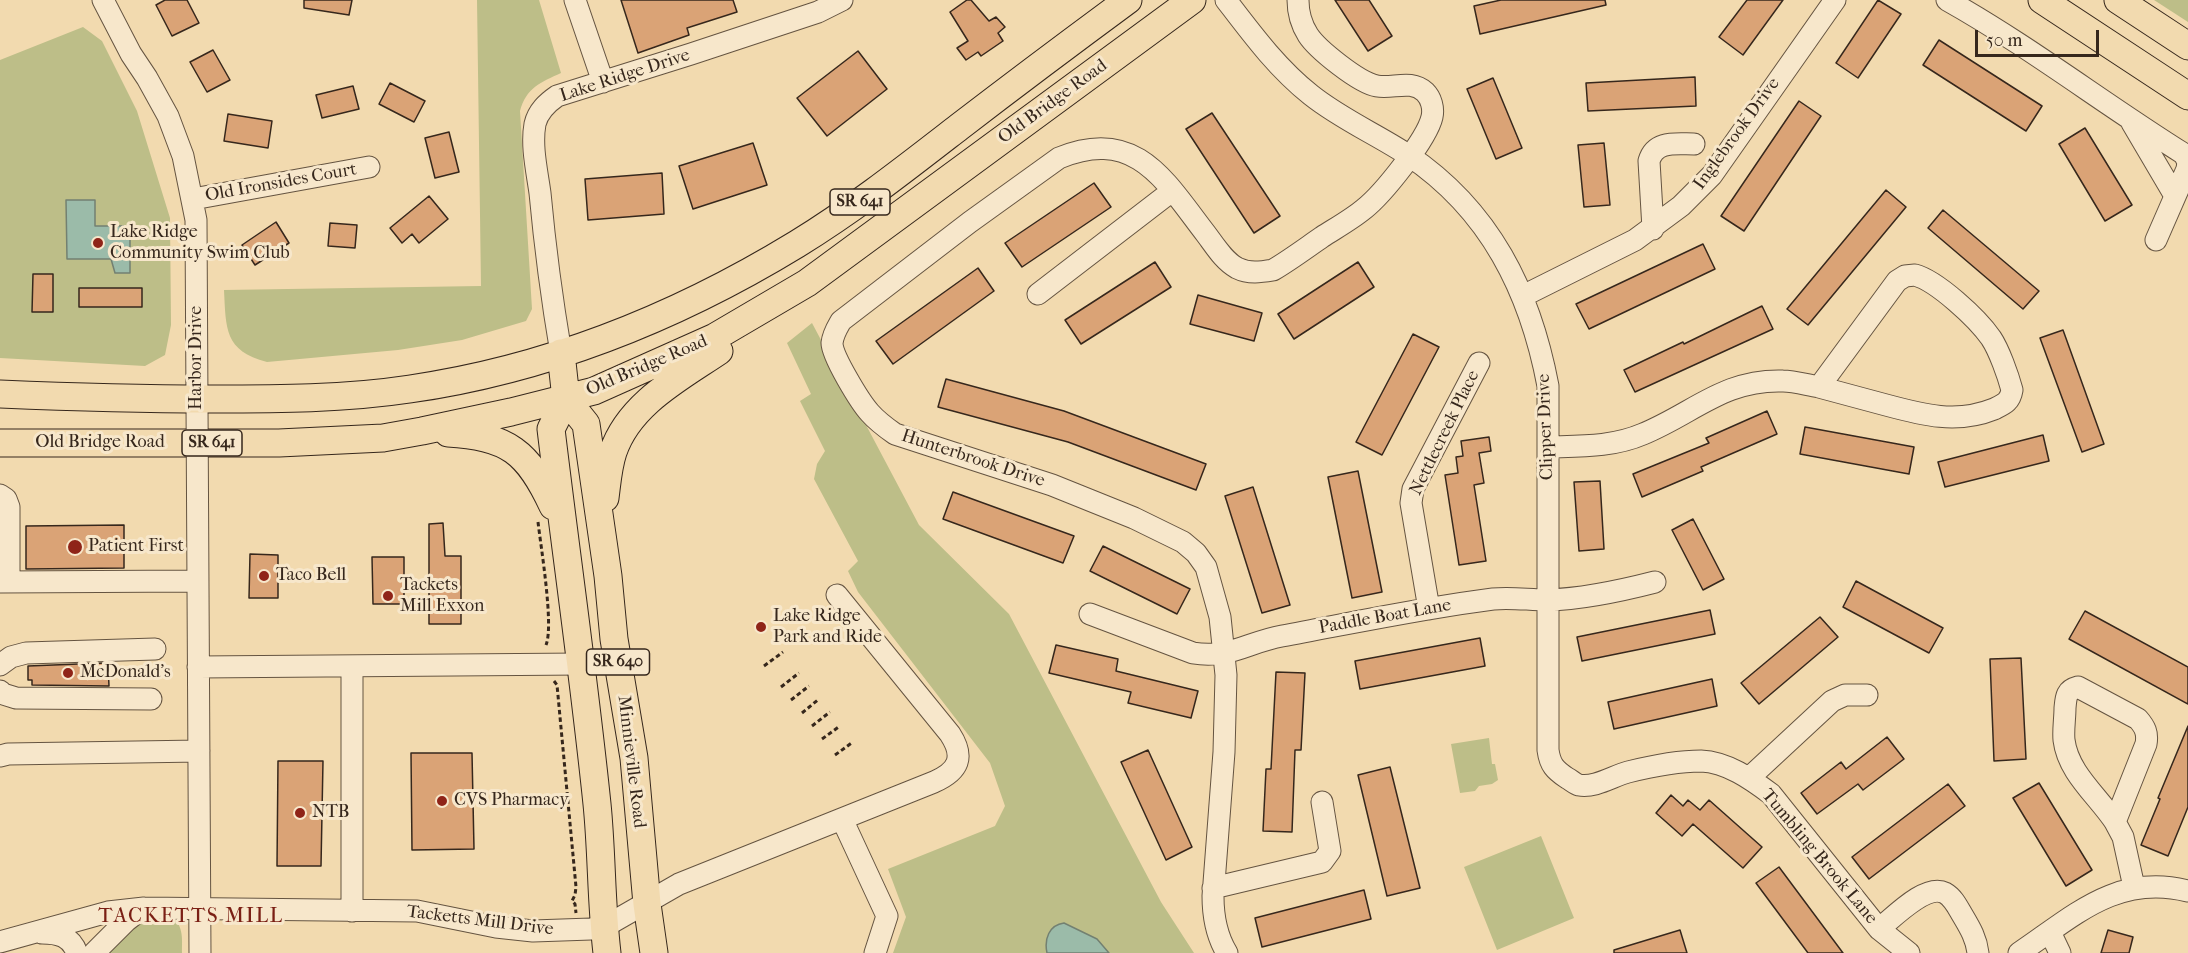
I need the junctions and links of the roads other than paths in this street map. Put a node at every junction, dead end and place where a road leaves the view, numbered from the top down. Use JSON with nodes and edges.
{"nodes":[{"id":1,"x":103,"y":0,"type":"edge"},
{"id":2,"x":575,"y":0,"type":"edge"},
{"id":3,"x":842,"y":0,"type":"edge"},
{"id":4,"x":1128,"y":0,"type":"edge"},
{"id":5,"x":1192,"y":0,"type":"edge"},
{"id":6,"x":1226,"y":0,"type":"edge"},
{"id":7,"x":1298,"y":0,"type":"edge"},
{"id":8,"x":1835,"y":0,"type":"edge"},
{"id":9,"x":1947,"y":0,"type":"edge"},
{"id":10,"x":2042,"y":0,"type":"edge"},
{"id":11,"x":2118,"y":0,"type":"edge"},
{"id":12,"x":2188,"y":46,"type":"edge"},
{"id":13,"x":603,"y":82,"type":"junction"},
{"id":14,"x":2188,"y":96,"type":"edge"},
{"id":15,"x":2130,"y":120,"type":"junction"},
{"id":16,"x":1694,"y":144,"type":"dead end"},
{"id":17,"x":1410,"y":156,"type":"junction"},
{"id":18,"x":369,"y":167,"type":"dead end"},
{"id":19,"x":1172,"y":191,"type":"junction"},
{"id":20,"x":2175,"y":196,"type":"junction"},
{"id":21,"x":193,"y":198,"type":"junction"},
{"id":22,"x":1653,"y":229,"type":"junction"},
{"id":23,"x":2156,"y":240,"type":"dead end"},
{"id":24,"x":1038,"y":294,"type":"dead end"},
{"id":25,"x":1523,"y":296,"type":"junction"},
{"id":26,"x":774,"y":304,"type":"junction"},
{"id":27,"x":561,"y":353,"type":"junction"},
{"id":28,"x":1479,"y":363,"type":"dead end"},
{"id":29,"x":1819,"y":387,"type":"junction"},
{"id":30,"x":0,"y":394,"type":"edge"},
{"id":31,"x":197,"y":399,"type":"junction"},
{"id":32,"x":566,"y":399,"type":"junction"},
{"id":33,"x":422,"y":431,"type":"junction"},
{"id":34,"x":0,"y":443,"type":"edge"},
{"id":35,"x":197,"y":443,"type":"junction"},
{"id":36,"x":1549,"y":447,"type":"junction"},
{"id":37,"x":0,"y":495,"type":"edge"},
{"id":38,"x":550,"y":521,"type":"junction"},
{"id":39,"x":601,"y":526,"type":"junction"},
{"id":40,"x":198,"y":581,"type":"junction"},
{"id":41,"x":5,"y":582,"type":"edge"},
{"id":42,"x":1655,"y":582,"type":"dead end"},
{"id":43,"x":837,"y":595,"type":"dead end"},
{"id":44,"x":1548,"y":600,"type":"junction"},
{"id":45,"x":1429,"y":609,"type":"junction"},
{"id":46,"x":1090,"y":614,"type":"dead end"},
{"id":47,"x":155,"y":649,"type":"dead end"},
{"id":48,"x":1225,"y":654,"type":"junction"},
{"id":49,"x":5,"y":661,"type":"edge"},
{"id":50,"x":582,"y":664,"type":"junction"},
{"id":51,"x":352,"y":666,"type":"junction"},
{"id":52,"x":198,"y":667,"type":"junction"},
{"id":53,"x":0,"y":691,"type":"edge"},
{"id":54,"x":1867,"y":695,"type":"dead end"},
{"id":55,"x":29,"y":698,"type":"junction"},
{"id":56,"x":151,"y":699,"type":"dead end"},
{"id":57,"x":199,"y":751,"type":"junction"},
{"id":58,"x":0,"y":756,"type":"edge"},
{"id":59,"x":1554,"y":770,"type":"joint"},
{"id":60,"x":1749,"y":778,"type":"junction"},
{"id":61,"x":1322,"y":802,"type":"dead end"},
{"id":62,"x":842,"y":819,"type":"junction"},
{"id":63,"x":2115,"y":822,"type":"junction"},
{"id":64,"x":2134,"y":887,"type":"junction"},
{"id":65,"x":1213,"y":888,"type":"junction"},
{"id":66,"x":2188,"y":891,"type":"edge"},
{"id":67,"x":647,"y":904,"type":"junction"},
{"id":68,"x":144,"y":908,"type":"junction"},
{"id":69,"x":200,"y":909,"type":"junction"},
{"id":70,"x":352,"y":911,"type":"junction"},
{"id":71,"x":1879,"y":928,"type":"junction"},
{"id":72,"x":2050,"y":932,"type":"junction"},
{"id":73,"x":26,"y":935,"type":"junction"},
{"id":74,"x":606,"y":940,"type":"edge"},
{"id":75,"x":0,"y":942,"type":"edge"},
{"id":76,"x":77,"y":953,"type":"edge"},
{"id":77,"x":94,"y":953,"type":"edge"},
{"id":78,"x":200,"y":953,"type":"edge"},
{"id":79,"x":654,"y":953,"type":"edge"},
{"id":80,"x":875,"y":953,"type":"edge"},
{"id":81,"x":1227,"y":953,"type":"edge"},
{"id":82,"x":1909,"y":953,"type":"edge"},
{"id":83,"x":1977,"y":953,"type":"edge"},
{"id":84,"x":2019,"y":953,"type":"edge"},
{"id":85,"x":2061,"y":953,"type":"edge"}],
"edges":[{"from":1,"to":21,"type":"street","name":"Harbor Drive"},
{"from":2,"to":13,"type":"street"},
{"from":3,"to":13,"type":"street","name":"Lake Ridge Drive"},
{"from":4,"to":27,"type":"main road","name":"Old Bridge Road","number":"SR 641"},
{"from":5,"to":26,"type":"main road","name":"Old Bridge Road","number":"SR 641"},
{"from":6,"to":17,"type":"street","name":"Clipper Drive"},
{"from":7,"to":17,"type":"street"},
{"from":8,"to":22,"type":"street","name":"Inglebrook Drive"},
{"from":9,"to":15,"type":"street"},
{"from":10,"to":14,"type":"main road"},
{"from":11,"to":12,"type":"main road"},
{"from":13,"to":27,"type":"street","name":"Lake Ridge Drive"},
{"from":15,"to":20,"type":"street"},
{"from":15,"to":20,"type":"street"},
{"from":16,"to":22,"type":"street"},
{"from":17,"to":19,"type":"street","name":"Hunterbrook Drive"},
{"from":17,"to":25,"type":"street","name":"Clipper Drive"},
{"from":18,"to":21,"type":"street","name":"Old Ironsides Court"},
{"from":19,"to":24,"type":"street"},
{"from":19,"to":48,"type":"street","name":"Hunterbrook Drive"},
{"from":20,"to":23,"type":"street"},
{"from":21,"to":31,"type":"street","name":"Harbor Drive"},
{"from":22,"to":25,"type":"street","name":"Inglebrook Drive"},
{"from":25,"to":36,"type":"street","name":"Clipper Drive"},
{"from":26,"to":32,"type":"main road","name":"Old Bridge Road","number":"SR 641"},
{"from":26,"to":39,"type":"main road"},
{"from":27,"to":31,"type":"main road","name":"Old Bridge Road","number":"SR 641"},
{"from":27,"to":32,"type":"main road"},
{"from":28,"to":45,"type":"street","name":"Nettlecreek Place"},
{"from":29,"to":29,"type":"street"},
{"from":29,"to":36,"type":"street"},
{"from":30,"to":31,"type":"main road","name":"Old Bridge Road","number":"SR 641"},
{"from":31,"to":35,"type":"street","name":"Harbor Drive"},
{"from":32,"to":33,"type":"main road","name":"Old Bridge Road","number":"SR 641"},
{"from":32,"to":38,"type":"main road","name":"Minnieville Road","number":"SR 640"},
{"from":32,"to":39,"type":"main road","name":"Minnieville Road","number":"SR 640"},
{"from":33,"to":35,"type":"main road","name":"Old Bridge Road","number":"SR 641"},
{"from":33,"to":38,"type":"main road"},
{"from":34,"to":35,"type":"main road","name":"Old Bridge Road","number":"SR 641"},
{"from":35,"to":40,"type":"street","name":"Harbor Drive"},
{"from":36,"to":44,"type":"street","name":"Clipper Drive"},
{"from":37,"to":41,"type":"street"},
{"from":38,"to":50,"type":"main road","name":"Minnieville Road","number":"SR 640"},
{"from":39,"to":67,"type":"main road","name":"Minnieville Road","number":"SR 640"},
{"from":40,"to":41,"type":"street"},
{"from":40,"to":52,"type":"street","name":"Harbor Drive"},
{"from":42,"to":44,"type":"street","name":"Paddle Boat Lane"},
{"from":43,"to":62,"type":"street","name":"Tacketts Mill Drive"},
{"from":44,"to":45,"type":"street","name":"Paddle Boat Lane"},
{"from":44,"to":59,"type":"street","name":"Clipper Drive"},
{"from":45,"to":48,"type":"street","name":"Paddle Boat Lane"},
{"from":46,"to":48,"type":"street"},
{"from":47,"to":49,"type":"street"},
{"from":48,"to":65,"type":"street","name":"Hunterbrook Drive"},
{"from":49,"to":55,"type":"street"},
{"from":50,"to":51,"type":"street"},
{"from":50,"to":74,"type":"main road","name":"Minnieville Road","number":"SR 640"},
{"from":51,"to":52,"type":"street"},
{"from":51,"to":70,"type":"street"},
{"from":52,"to":57,"type":"street","name":"Harbor Drive"},
{"from":53,"to":55,"type":"street"},
{"from":54,"to":60,"type":"street"},
{"from":55,"to":56,"type":"street"},
{"from":57,"to":58,"type":"street"},
{"from":57,"to":69,"type":"street","name":"Harbor Drive"},
{"from":59,"to":60,"type":"street","name":"Tumbling Brook Lane"},
{"from":60,"to":71,"type":"street","name":"Tumbling Brook Lane"},
{"from":61,"to":65,"type":"street"},
{"from":62,"to":67,"type":"street","name":"Tacketts Mill Drive"},
{"from":62,"to":80,"type":"street"},
{"from":63,"to":63,"type":"street"},
{"from":63,"to":64,"type":"street"},
{"from":64,"to":66,"type":"street"},
{"from":64,"to":72,"type":"street"},
{"from":65,"to":81,"type":"street","name":"Hunterbrook Drive"},
{"from":67,"to":74,"type":"street","name":"Tacketts Mill Drive"},
{"from":67,"to":79,"type":"main road","name":"Minnieville Road","number":"SR 640"},
{"from":68,"to":69,"type":"street","name":"Tacketts Mill Drive"},
{"from":68,"to":73,"type":"street","name":"Tacketts Mill Drive"},
{"from":68,"to":77,"type":"street"},
{"from":69,"to":70,"type":"street","name":"Tacketts Mill Drive"},
{"from":69,"to":78,"type":"street","name":"Harbor Drive"},
{"from":70,"to":74,"type":"street","name":"Tacketts Mill Drive"},
{"from":71,"to":82,"type":"street","name":"Tumbling Brook Lane"},
{"from":71,"to":83,"type":"street"},
{"from":72,"to":84,"type":"street"},
{"from":72,"to":85,"type":"street"},
{"from":73,"to":75,"type":"street"},
{"from":73,"to":76,"type":"street"}]}
